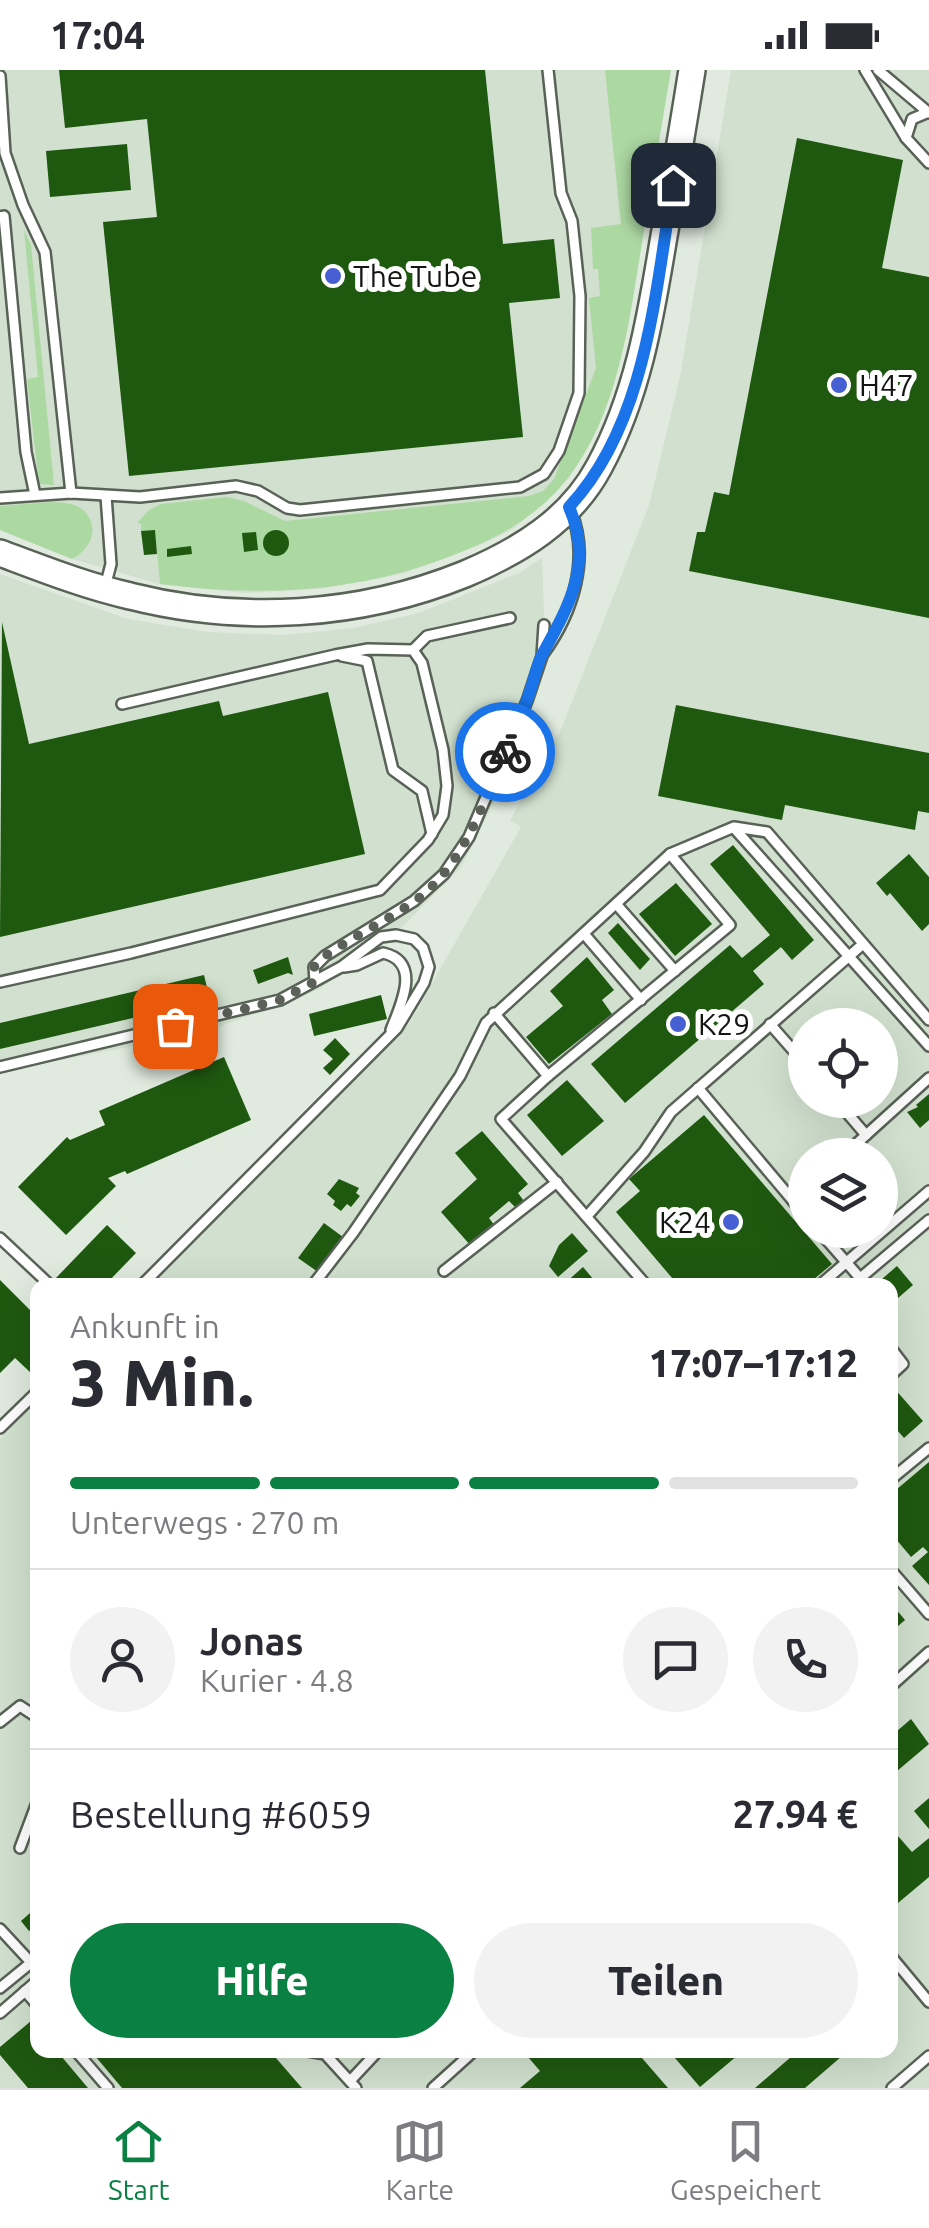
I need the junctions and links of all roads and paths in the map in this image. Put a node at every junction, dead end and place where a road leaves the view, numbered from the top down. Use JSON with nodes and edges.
{"nodes":[{"id":1,"x":548,"y":70,"type":"edge"},
{"id":2,"x":692,"y":70,"type":"edge"},
{"id":3,"x":865,"y":70,"type":"edge"},
{"id":4,"x":878,"y":70,"type":"edge"},
{"id":5,"x":0,"y":76,"type":"edge"},
{"id":6,"x":929,"y":112,"type":"edge"},
{"id":7,"x":906,"y":138,"type":"junction"},
{"id":8,"x":929,"y":163,"type":"edge"},
{"id":9,"x":0,"y":217,"type":"edge"},
{"id":10,"x":71,"y":493,"type":"junction"},
{"id":11,"x":35,"y":495,"type":"junction"},
{"id":12,"x":106,"y":496,"type":"junction"},
{"id":13,"x":0,"y":498,"type":"edge"},
{"id":14,"x":569,"y":507,"type":"junction"},
{"id":15,"x":0,"y":553,"type":"edge"},
{"id":16,"x":105,"y":590,"type":"junction"},
{"id":17,"x":510,"y":618,"type":"dead end"},
{"id":18,"x":544,"y":625,"type":"dead end"},
{"id":19,"x":413,"y":650,"type":"junction"},
{"id":20,"x":334,"y":655,"type":"junction"},
{"id":21,"x":542,"y":656,"type":"junction"},
{"id":22,"x":122,"y":704,"type":"dead end"},
{"id":23,"x":734,"y":827,"type":"junction"},
{"id":24,"x":432,"y":834,"type":"junction"},
{"id":25,"x":670,"y":854,"type":"junction"},
{"id":26,"x":617,"y":905,"type":"junction"},
{"id":27,"x":585,"y":935,"type":"junction"},
{"id":28,"x":862,"y":944,"type":"junction"},
{"id":29,"x":850,"y":954,"type":"junction"},
{"id":30,"x":341,"y":967,"type":"junction"},
{"id":31,"x":675,"y":971,"type":"junction"},
{"id":32,"x":0,"y":982,"type":"edge"},
{"id":33,"x":314,"y":982,"type":"junction"},
{"id":34,"x":641,"y":1000,"type":"junction"},
{"id":35,"x":494,"y":1013,"type":"junction"},
{"id":36,"x":929,"y":1020,"type":"edge"},
{"id":37,"x":770,"y":1024,"type":"junction"},
{"id":38,"x":389,"y":1035,"type":"junction"},
{"id":39,"x":788,"y":1045,"type":"edge"},
{"id":40,"x":929,"y":1046,"type":"edge"},
{"id":41,"x":0,"y":1068,"type":"edge"},
{"id":42,"x":548,"y":1076,"type":"junction"},
{"id":43,"x":929,"y":1078,"type":"edge"},
{"id":44,"x":698,"y":1088,"type":"junction"},
{"id":45,"x":851,"y":1118,"type":"edge"},
{"id":46,"x":866,"y":1135,"type":"junction"},
{"id":47,"x":863,"y":1138,"type":"edge"},
{"id":48,"x":557,"y":1182,"type":"junction"},
{"id":49,"x":929,"y":1192,"type":"edge"},
{"id":50,"x":788,"y":1195,"type":"edge"},
{"id":51,"x":587,"y":1216,"type":"junction"},
{"id":52,"x":929,"y":1220,"type":"edge"},
{"id":53,"x":0,"y":1238,"type":"edge"},
{"id":54,"x":834,"y":1248,"type":"edge"},
{"id":55,"x":847,"y":1262,"type":"junction"},
{"id":56,"x":444,"y":1272,"type":"dead end"},
{"id":57,"x":43,"y":1278,"type":"edge"},
{"id":58,"x":149,"y":1278,"type":"edge"},
{"id":59,"x":318,"y":1278,"type":"edge"},
{"id":60,"x":640,"y":1278,"type":"edge"},
{"id":61,"x":828,"y":1278,"type":"edge"},
{"id":62,"x":855,"y":1278,"type":"edge"},
{"id":63,"x":860,"y":1278,"type":"edge"},
{"id":64,"x":30,"y":1398,"type":"edge"},
{"id":65,"x":0,"y":1428,"type":"edge"},
{"id":66,"x":929,"y":1448,"type":"edge"},
{"id":67,"x":898,"y":1473,"type":"edge"},
{"id":68,"x":898,"y":1579,"type":"edge"},
{"id":69,"x":929,"y":1614,"type":"edge"},
{"id":70,"x":929,"y":1652,"type":"edge"},
{"id":71,"x":898,"y":1680,"type":"edge"},
{"id":72,"x":30,"y":1713,"type":"edge"},
{"id":73,"x":0,"y":1722,"type":"edge"},
{"id":74,"x":30,"y":1821,"type":"edge"},
{"id":75,"x":20,"y":1848,"type":"dead end"},
{"id":76,"x":0,"y":1928,"type":"edge"},
{"id":77,"x":30,"y":1958,"type":"edge"},
{"id":78,"x":898,"y":1965,"type":"edge"},
{"id":79,"x":30,"y":1967,"type":"edge"},
{"id":80,"x":30,"y":1987,"type":"edge"},
{"id":81,"x":0,"y":1988,"type":"edge"},
{"id":82,"x":25,"y":1991,"type":"junction"},
{"id":83,"x":30,"y":1997,"type":"edge"},
{"id":84,"x":929,"y":2002,"type":"edge"},
{"id":85,"x":0,"y":2013,"type":"edge"},
{"id":86,"x":929,"y":2056,"type":"edge"},
{"id":87,"x":83,"y":2058,"type":"edge"},
{"id":88,"x":329,"y":2058,"type":"edge"},
{"id":89,"x":373,"y":2058,"type":"edge"},
{"id":90,"x":466,"y":2058,"type":"edge"},
{"id":91,"x":353,"y":2085,"type":"edge"},
{"id":92,"x":108,"y":2088,"type":"edge"},
{"id":93,"x":432,"y":2088,"type":"edge"},
{"id":94,"x":892,"y":2088,"type":"edge"}],
"edges":[{"from":1,"to":12,"type":"lane"},
{"from":2,"to":14,"type":"main road"},
{"from":3,"to":7,"type":"lane"},
{"from":4,"to":6,"type":"lane"},
{"from":5,"to":10,"type":"lane"},
{"from":6,"to":7,"type":"lane"},
{"from":7,"to":8,"type":"lane"},
{"from":9,"to":11,"type":"lane"},
{"from":10,"to":11,"type":"lane"},
{"from":10,"to":12,"type":"lane"},
{"from":11,"to":13,"type":"lane"},
{"from":12,"to":16,"type":"lane"},
{"from":14,"to":16,"type":"main road"},
{"from":14,"to":21,"type":"lane"},
{"from":15,"to":16,"type":"main road"},
{"from":17,"to":19,"type":"lane"},
{"from":18,"to":21,"type":"lane"},
{"from":19,"to":20,"type":"lane"},
{"from":19,"to":24,"type":"lane"},
{"from":20,"to":22,"type":"lane"},
{"from":20,"to":24,"type":"lane"},
{"from":21,"to":33,"type":"lane"},
{"from":23,"to":25,"type":"lane"},
{"from":23,"to":28,"type":"lane"},
{"from":23,"to":29,"type":"lane"},
{"from":24,"to":32,"type":"lane"},
{"from":25,"to":26,"type":"lane"},
{"from":25,"to":31,"type":"lane"},
{"from":26,"to":27,"type":"lane"},
{"from":26,"to":31,"type":"lane"},
{"from":27,"to":34,"type":"lane"},
{"from":27,"to":35,"type":"lane"},
{"from":28,"to":29,"type":"lane"},
{"from":28,"to":36,"type":"lane"},
{"from":29,"to":37,"type":"lane"},
{"from":29,"to":40,"type":"lane"},
{"from":30,"to":33,"type":"lane"},
{"from":30,"to":38,"type":"lane"},
{"from":30,"to":38,"type":"lane"},
{"from":31,"to":34,"type":"lane"},
{"from":33,"to":41,"type":"lane"},
{"from":34,"to":42,"type":"lane"},
{"from":35,"to":42,"type":"lane"},
{"from":35,"to":59,"type":"lane"},
{"from":37,"to":39,"type":"lane"},
{"from":37,"to":44,"type":"lane"},
{"from":38,"to":58,"type":"lane"},
{"from":42,"to":48,"type":"lane"},
{"from":43,"to":46,"type":"lane"},
{"from":44,"to":50,"type":"lane"},
{"from":44,"to":51,"type":"lane"},
{"from":45,"to":46,"type":"lane"},
{"from":46,"to":47,"type":"lane"},
{"from":48,"to":51,"type":"lane"},
{"from":48,"to":56,"type":"lane"},
{"from":49,"to":55,"type":"lane"},
{"from":51,"to":60,"type":"lane"},
{"from":52,"to":63,"type":"lane"},
{"from":53,"to":57,"type":"lane"},
{"from":54,"to":55,"type":"lane"},
{"from":55,"to":61,"type":"lane"},
{"from":55,"to":62,"type":"lane"},
{"from":64,"to":65,"type":"lane"},
{"from":66,"to":67,"type":"lane"},
{"from":68,"to":69,"type":"lane"},
{"from":70,"to":71,"type":"lane"},
{"from":72,"to":73,"type":"lane"},
{"from":74,"to":75,"type":"lane"},
{"from":76,"to":77,"type":"lane"},
{"from":78,"to":84,"type":"lane"},
{"from":79,"to":81,"type":"lane"},
{"from":80,"to":82,"type":"lane"},
{"from":82,"to":83,"type":"lane"},
{"from":82,"to":85,"type":"lane"},
{"from":86,"to":94,"type":"lane"},
{"from":87,"to":92,"type":"lane"},
{"from":88,"to":91,"type":"lane"},
{"from":89,"to":91,"type":"lane"},
{"from":90,"to":93,"type":"lane"}]}
